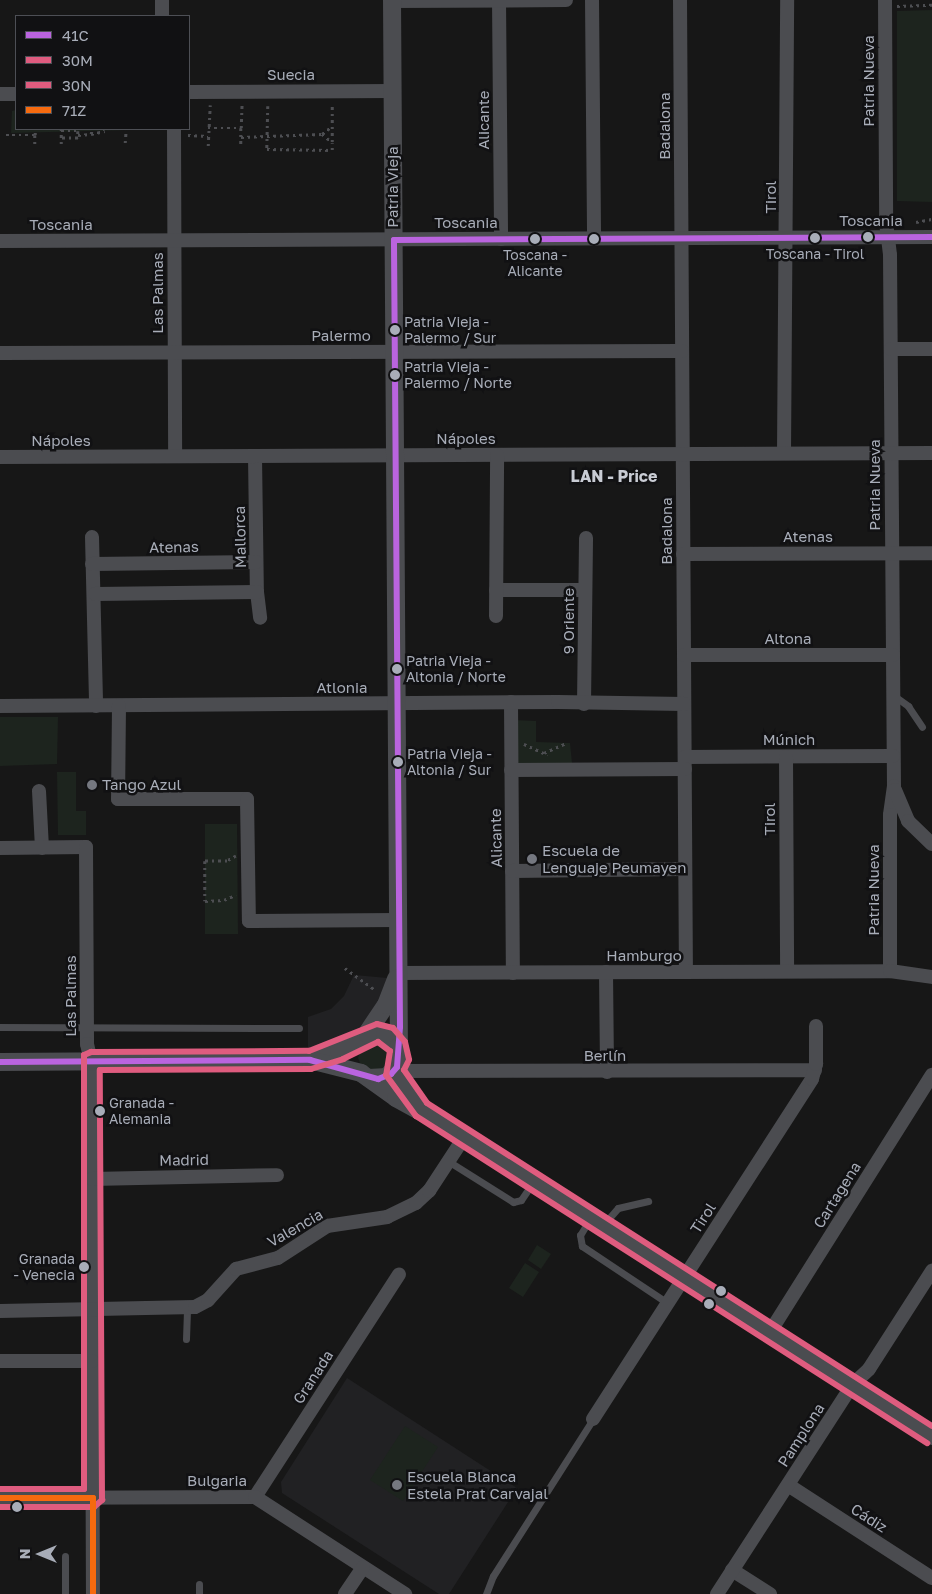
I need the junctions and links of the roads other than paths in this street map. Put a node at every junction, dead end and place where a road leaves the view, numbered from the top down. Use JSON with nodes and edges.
{"nodes":[{"id":1,"x":162,"y":0,"type":"edge"},
{"id":2,"x":392,"y":0,"type":"edge"},
{"id":3,"x":499,"y":0,"type":"edge"},
{"id":4,"x":566,"y":0,"type":"edge"},
{"id":5,"x":592,"y":0,"type":"edge"},
{"id":6,"x":680,"y":0,"type":"edge"},
{"id":7,"x":787,"y":0,"type":"edge"},
{"id":8,"x":888,"y":3,"type":"edge"},
{"id":9,"x":162,"y":15,"type":"edge"},
{"id":10,"x":393,"y":91,"type":"junction"},
{"id":11,"x":190,"y":92,"type":"edge"},
{"id":12,"x":0,"y":94,"type":"edge"},
{"id":13,"x":15,"y":94,"type":"edge"},
{"id":14,"x":174,"y":132,"type":"edge"},
{"id":15,"x":890,"y":237,"type":"junction"},
{"id":16,"x":932,"y":237,"type":"edge"},
{"id":17,"x":682,"y":238,"type":"junction"},
{"id":18,"x":786,"y":238,"type":"junction"},
{"id":19,"x":500,"y":239,"type":"junction"},
{"id":20,"x":594,"y":239,"type":"junction"},
{"id":21,"x":394,"y":240,"type":"junction"},
{"id":22,"x":0,"y":241,"type":"edge"},
{"id":23,"x":174,"y":241,"type":"junction"},
{"id":24,"x":891,"y":349,"type":"junction"},
{"id":25,"x":932,"y":349,"type":"edge"},
{"id":26,"x":682,"y":351,"type":"junction"},
{"id":27,"x":174,"y":352,"type":"junction"},
{"id":28,"x":394,"y":352,"type":"junction"},
{"id":29,"x":0,"y":353,"type":"edge"},
{"id":30,"x":784,"y":453,"type":"junction"},
{"id":31,"x":891,"y":453,"type":"junction"},
{"id":32,"x":932,"y":453,"type":"edge"},
{"id":33,"x":683,"y":454,"type":"junction"},
{"id":34,"x":395,"y":455,"type":"junction"},
{"id":35,"x":497,"y":455,"type":"junction"},
{"id":36,"x":174,"y":456,"type":"junction"},
{"id":37,"x":255,"y":456,"type":"junction"},
{"id":38,"x":0,"y":457,"type":"edge"},
{"id":39,"x":92,"y":537,"type":"dead end"},
{"id":40,"x":586,"y":538,"type":"dead end"},
{"id":41,"x":892,"y":553,"type":"junction"},
{"id":42,"x":932,"y":553,"type":"edge"},
{"id":43,"x":684,"y":554,"type":"junction"},
{"id":44,"x":256,"y":562,"type":"junction"},
{"id":45,"x":92,"y":564,"type":"junction"},
{"id":46,"x":496,"y":590,"type":"junction"},
{"id":47,"x":585,"y":590,"type":"junction"},
{"id":48,"x":257,"y":592,"type":"junction"},
{"id":49,"x":95,"y":594,"type":"junction"},
{"id":50,"x":496,"y":616,"type":"dead end"},
{"id":51,"x":260,"y":618,"type":"dead end"},
{"id":52,"x":892,"y":655,"type":"junction"},
{"id":53,"x":684,"y":656,"type":"junction"},
{"id":54,"x":893,"y":695,"type":"junction"},
{"id":55,"x":511,"y":702,"type":"junction"},
{"id":56,"x":396,"y":704,"type":"junction"},
{"id":57,"x":584,"y":704,"type":"junction"},
{"id":58,"x":684,"y":704,"type":"junction"},
{"id":59,"x":0,"y":706,"type":"edge"},
{"id":60,"x":96,"y":706,"type":"junction"},
{"id":61,"x":119,"y":706,"type":"junction"},
{"id":62,"x":922,"y":728,"type":"dead end"},
{"id":63,"x":893,"y":756,"type":"junction"},
{"id":64,"x":786,"y":757,"type":"junction"},
{"id":65,"x":685,"y":763,"type":"junction"},
{"id":66,"x":511,"y":770,"type":"junction"},
{"id":67,"x":894,"y":786,"type":"junction"},
{"id":68,"x":39,"y":792,"type":"dead end"},
{"id":69,"x":932,"y":844,"type":"edge"},
{"id":70,"x":0,"y":848,"type":"edge"},
{"id":71,"x":42,"y":848,"type":"junction"},
{"id":72,"x":685,"y":868,"type":"junction"},
{"id":73,"x":512,"y":871,"type":"junction"},
{"id":74,"x":397,"y":920,"type":"junction"},
{"id":75,"x":787,"y":971,"type":"junction"},
{"id":76,"x":890,"y":971,"type":"junction"},
{"id":77,"x":606,"y":972,"type":"junction"},
{"id":78,"x":686,"y":972,"type":"junction"},
{"id":79,"x":398,"y":973,"type":"junction"},
{"id":80,"x":513,"y":973,"type":"junction"},
{"id":81,"x":932,"y":977,"type":"edge"},
{"id":82,"x":816,"y":1026,"type":"dead end"},
{"id":83,"x":0,"y":1027,"type":"edge"},
{"id":84,"x":87,"y":1027,"type":"junction"},
{"id":85,"x":299,"y":1028,"type":"dead end"},
{"id":86,"x":362,"y":1038,"type":"junction"},
{"id":87,"x":399,"y":1051,"type":"junction"},
{"id":88,"x":310,"y":1060,"type":"junction"},
{"id":89,"x":91,"y":1061,"type":"junction"},
{"id":90,"x":0,"y":1062,"type":"edge"},
{"id":91,"x":815,"y":1070,"type":"junction"},
{"id":92,"x":394,"y":1071,"type":"junction"},
{"id":93,"x":607,"y":1072,"type":"junction"},
{"id":94,"x":365,"y":1075,"type":"junction"},
{"id":95,"x":932,"y":1075,"type":"edge"},
{"id":96,"x":928,"y":1092,"type":"edge"},
{"id":97,"x":421,"y":1109,"type":"junction"},
{"id":98,"x":465,"y":1136,"type":"junction"},
{"id":99,"x":448,"y":1161,"type":"junction"},
{"id":100,"x":277,"y":1175,"type":"dead end"},
{"id":101,"x":92,"y":1178,"type":"junction"},
{"id":102,"x":535,"y":1181,"type":"junction"},
{"id":103,"x":648,"y":1201,"type":"dead end"},
{"id":104,"x":597,"y":1221,"type":"junction"},
{"id":105,"x":932,"y":1271,"type":"edge"},
{"id":106,"x":399,"y":1274,"type":"dead end"},
{"id":107,"x":685,"y":1278,"type":"junction"},
{"id":108,"x":669,"y":1305,"type":"junction"},
{"id":109,"x":187,"y":1308,"type":"junction"},
{"id":110,"x":92,"y":1310,"type":"junction"},
{"id":111,"x":0,"y":1311,"type":"edge"},
{"id":112,"x":770,"y":1332,"type":"junction"},
{"id":113,"x":186,"y":1339,"type":"dead end"},
{"id":114,"x":0,"y":1361,"type":"edge"},
{"id":115,"x":92,"y":1361,"type":"junction"},
{"id":116,"x":852,"y":1385,"type":"junction"},
{"id":117,"x":593,"y":1419,"type":"joint"},
{"id":118,"x":932,"y":1436,"type":"edge"},
{"id":119,"x":788,"y":1484,"type":"junction"},
{"id":120,"x":255,"y":1497,"type":"junction"},
{"id":121,"x":0,"y":1498,"type":"edge"},
{"id":122,"x":93,"y":1498,"type":"junction"},
{"id":123,"x":65,"y":1556,"type":"dead end"},
{"id":124,"x":363,"y":1567,"type":"junction"},
{"id":125,"x":732,"y":1570,"type":"junction"},
{"id":126,"x":932,"y":1578,"type":"edge"},
{"id":127,"x":199,"y":1584,"type":"dead end"},
{"id":128,"x":65,"y":1594,"type":"edge"},
{"id":129,"x":93,"y":1594,"type":"edge"},
{"id":130,"x":199,"y":1594,"type":"edge"},
{"id":131,"x":345,"y":1594,"type":"edge"},
{"id":132,"x":405,"y":1594,"type":"edge"},
{"id":133,"x":486,"y":1594,"type":"edge"},
{"id":134,"x":717,"y":1594,"type":"edge"},
{"id":135,"x":770,"y":1594,"type":"edge"}],
"edges":[{"from":1,"to":9,"type":"street"},
{"from":2,"to":3,"type":"street"},
{"from":2,"to":10,"type":"street","name":"Patria Vieja"},
{"from":3,"to":4,"type":"street"},
{"from":3,"to":19,"type":"street","name":"Alicante"},
{"from":5,"to":20,"type":"street"},
{"from":6,"to":17,"type":"street","name":"Badalona"},
{"from":7,"to":18,"type":"street","name":"Tirol"},
{"from":8,"to":15,"type":"street","name":"Patria Nueva"},
{"from":10,"to":11,"type":"street","name":"Suecia"},
{"from":10,"to":21,"type":"street","name":"Patria Vieja"},
{"from":12,"to":13,"type":"street"},
{"from":14,"to":23,"type":"street","name":"Las Palmas"},
{"from":15,"to":16,"type":"street","name":"Toscania"},
{"from":15,"to":18,"type":"street","name":"Toscania"},
{"from":15,"to":24,"type":"street","name":"Patria Nueva"},
{"from":17,"to":18,"type":"street","name":"Toscania"},
{"from":17,"to":20,"type":"street","name":"Toscania"},
{"from":17,"to":26,"type":"street","name":"Badalona"},
{"from":18,"to":30,"type":"street","name":"Tirol"},
{"from":19,"to":20,"type":"street","name":"Toscania"},
{"from":19,"to":21,"type":"street","name":"Toscania"},
{"from":21,"to":23,"type":"street","name":"Toscania"},
{"from":21,"to":28,"type":"street","name":"Patria Vieja"},
{"from":22,"to":23,"type":"street","name":"Toscania"},
{"from":23,"to":27,"type":"street","name":"Las Palmas"},
{"from":24,"to":25,"type":"street"},
{"from":24,"to":31,"type":"street","name":"Patria Nueva"},
{"from":26,"to":28,"type":"street","name":"Palermo"},
{"from":26,"to":33,"type":"street","name":"Badalona"},
{"from":27,"to":28,"type":"street","name":"Palermo"},
{"from":27,"to":29,"type":"street","name":"Palermo"},
{"from":27,"to":36,"type":"street","name":"Las Palmas"},
{"from":28,"to":34,"type":"street","name":"Patria Vieja"},
{"from":30,"to":31,"type":"street","name":"Nápoles"},
{"from":30,"to":33,"type":"street","name":"Nápoles"},
{"from":31,"to":32,"type":"street","name":"Nápoles"},
{"from":31,"to":41,"type":"street","name":"Patria Nueva"},
{"from":33,"to":35,"type":"street","name":"Nápoles"},
{"from":33,"to":43,"type":"street","name":"Badalona"},
{"from":34,"to":35,"type":"street","name":"Nápoles"},
{"from":34,"to":37,"type":"street","name":"Nápoles"},
{"from":34,"to":56,"type":"street","name":"Patria Vieja"},
{"from":35,"to":46,"type":"street"},
{"from":36,"to":37,"type":"street","name":"Nápoles"},
{"from":36,"to":38,"type":"street","name":"Nápoles"},
{"from":37,"to":44,"type":"street","name":"Mallorca"},
{"from":39,"to":45,"type":"street"},
{"from":40,"to":47,"type":"street","name":"9 Oriente"},
{"from":41,"to":42,"type":"street","name":"Atenas"},
{"from":41,"to":43,"type":"street","name":"Atenas"},
{"from":41,"to":52,"type":"street","name":"Patria Nueva"},
{"from":43,"to":53,"type":"street","name":"Badalona"},
{"from":44,"to":45,"type":"street","name":"Atenas"},
{"from":44,"to":48,"type":"street","name":"Mallorca"},
{"from":45,"to":49,"type":"street"},
{"from":46,"to":47,"type":"street"},
{"from":46,"to":50,"type":"street"},
{"from":47,"to":57,"type":"street","name":"9 Oriente"},
{"from":48,"to":49,"type":"street"},
{"from":48,"to":51,"type":"street","name":"Mallorca"},
{"from":49,"to":60,"type":"street"},
{"from":52,"to":53,"type":"street","name":"Altona"},
{"from":52,"to":54,"type":"street","name":"Patria Nueva"},
{"from":53,"to":58,"type":"street","name":"Badalona"},
{"from":54,"to":62,"type":"lane"},
{"from":54,"to":63,"type":"street","name":"Patria Nueva"},
{"from":55,"to":56,"type":"street","name":"Atlonia"},
{"from":55,"to":57,"type":"street","name":"Atlonia"},
{"from":55,"to":66,"type":"street","name":"Alicante"},
{"from":56,"to":61,"type":"street","name":"Atlonia"},
{"from":56,"to":74,"type":"street","name":"Patria Vieja"},
{"from":57,"to":58,"type":"street","name":"Atlonia"},
{"from":58,"to":65,"type":"street","name":"Badalona"},
{"from":59,"to":60,"type":"street","name":"Atlonia"},
{"from":60,"to":61,"type":"street","name":"Atlonia"},
{"from":61,"to":74,"type":"street"},
{"from":63,"to":64,"type":"street","name":"Múnich"},
{"from":63,"to":67,"type":"street","name":"Patria Nueva"},
{"from":64,"to":65,"type":"street","name":"Múnich"},
{"from":64,"to":75,"type":"street","name":"Tirol"},
{"from":65,"to":66,"type":"street","name":"Múnich"},
{"from":65,"to":72,"type":"street","name":"Badalona"},
{"from":66,"to":73,"type":"street","name":"Alicante"},
{"from":67,"to":69,"type":"street"},
{"from":67,"to":76,"type":"street","name":"Patria Nueva"},
{"from":68,"to":71,"type":"street"},
{"from":70,"to":71,"type":"street"},
{"from":71,"to":84,"type":"street","name":"Las Palmas"},
{"from":72,"to":73,"type":"street"},
{"from":72,"to":78,"type":"street","name":"Badalona"},
{"from":73,"to":80,"type":"street","name":"Alicante"},
{"from":74,"to":79,"type":"street","name":"Patria Vieja"},
{"from":75,"to":76,"type":"street","name":"Hamburgo"},
{"from":75,"to":78,"type":"street","name":"Hamburgo"},
{"from":76,"to":81,"type":"street"},
{"from":77,"to":78,"type":"street","name":"Hamburgo"},
{"from":77,"to":80,"type":"street","name":"Hamburgo"},
{"from":77,"to":93,"type":"street"},
{"from":79,"to":80,"type":"street","name":"Hamburgo"},
{"from":79,"to":86,"type":"street","name":"Patria Vieja"},
{"from":79,"to":87,"type":"street","name":"Patria Vieja"},
{"from":82,"to":91,"type":"street"},
{"from":83,"to":84,"type":"lane"},
{"from":84,"to":85,"type":"lane"},
{"from":84,"to":89,"type":"street","name":"Las Palmas"},
{"from":86,"to":87,"type":"street"},
{"from":86,"to":88,"type":"street"},
{"from":86,"to":94,"type":"street"},
{"from":87,"to":92,"type":"street"},
{"from":88,"to":89,"type":"street"},
{"from":88,"to":94,"type":"street"},
{"from":89,"to":90,"type":"street"},
{"from":89,"to":101,"type":"street","name":"Las Palmas"},
{"from":91,"to":93,"type":"street","name":"Berlín"},
{"from":91,"to":107,"type":"street","name":"Tirol"},
{"from":92,"to":93,"type":"street","name":"Berlín"},
{"from":92,"to":94,"type":"street"},
{"from":92,"to":97,"type":"street"},
{"from":94,"to":97,"type":"street"},
{"from":95,"to":96,"type":"street","name":"Cartagena"},
{"from":96,"to":112,"type":"street","name":"Cartagena"},
{"from":97,"to":98,"type":"street"},
{"from":98,"to":99,"type":"street","name":"Valencia"},
{"from":98,"to":102,"type":"street"},
{"from":99,"to":102,"type":"lane"},
{"from":99,"to":109,"type":"street","name":"Valencia"},
{"from":100,"to":101,"type":"street","name":"Madrid"},
{"from":101,"to":110,"type":"street","name":"Las Palmas"},
{"from":102,"to":104,"type":"street"},
{"from":103,"to":104,"type":"lane"},
{"from":104,"to":107,"type":"street"},
{"from":104,"to":108,"type":"lane"},
{"from":105,"to":116,"type":"street","name":"Pamplona"},
{"from":106,"to":120,"type":"street","name":"Granada"},
{"from":107,"to":108,"type":"street","name":"Tirol"},
{"from":107,"to":112,"type":"street"},
{"from":108,"to":117,"type":"street","name":"Tirol"},
{"from":109,"to":110,"type":"street","name":"Valencia"},
{"from":109,"to":113,"type":"lane"},
{"from":110,"to":111,"type":"street","name":"Valencia"},
{"from":110,"to":115,"type":"street","name":"Las Palmas"},
{"from":112,"to":116,"type":"street"},
{"from":114,"to":115,"type":"street"},
{"from":115,"to":122,"type":"street","name":"Las Palmas"},
{"from":116,"to":118,"type":"street"},
{"from":116,"to":119,"type":"street","name":"Pamplona"},
{"from":117,"to":133,"type":"lane"},
{"from":119,"to":125,"type":"street","name":"Pamplona"},
{"from":119,"to":126,"type":"street","name":"Cádiz"},
{"from":120,"to":122,"type":"street","name":"Bulgaria"},
{"from":120,"to":124,"type":"street","name":"Bulgaria"},
{"from":121,"to":122,"type":"street","name":"Bulgaria"},
{"from":122,"to":129,"type":"street","name":"Las Palmas"},
{"from":123,"to":128,"type":"lane"},
{"from":124,"to":131,"type":"street"},
{"from":124,"to":132,"type":"street","name":"Bulgaria"},
{"from":125,"to":134,"type":"street","name":"Pamplona"},
{"from":125,"to":135,"type":"street"},
{"from":127,"to":130,"type":"lane"}]}
